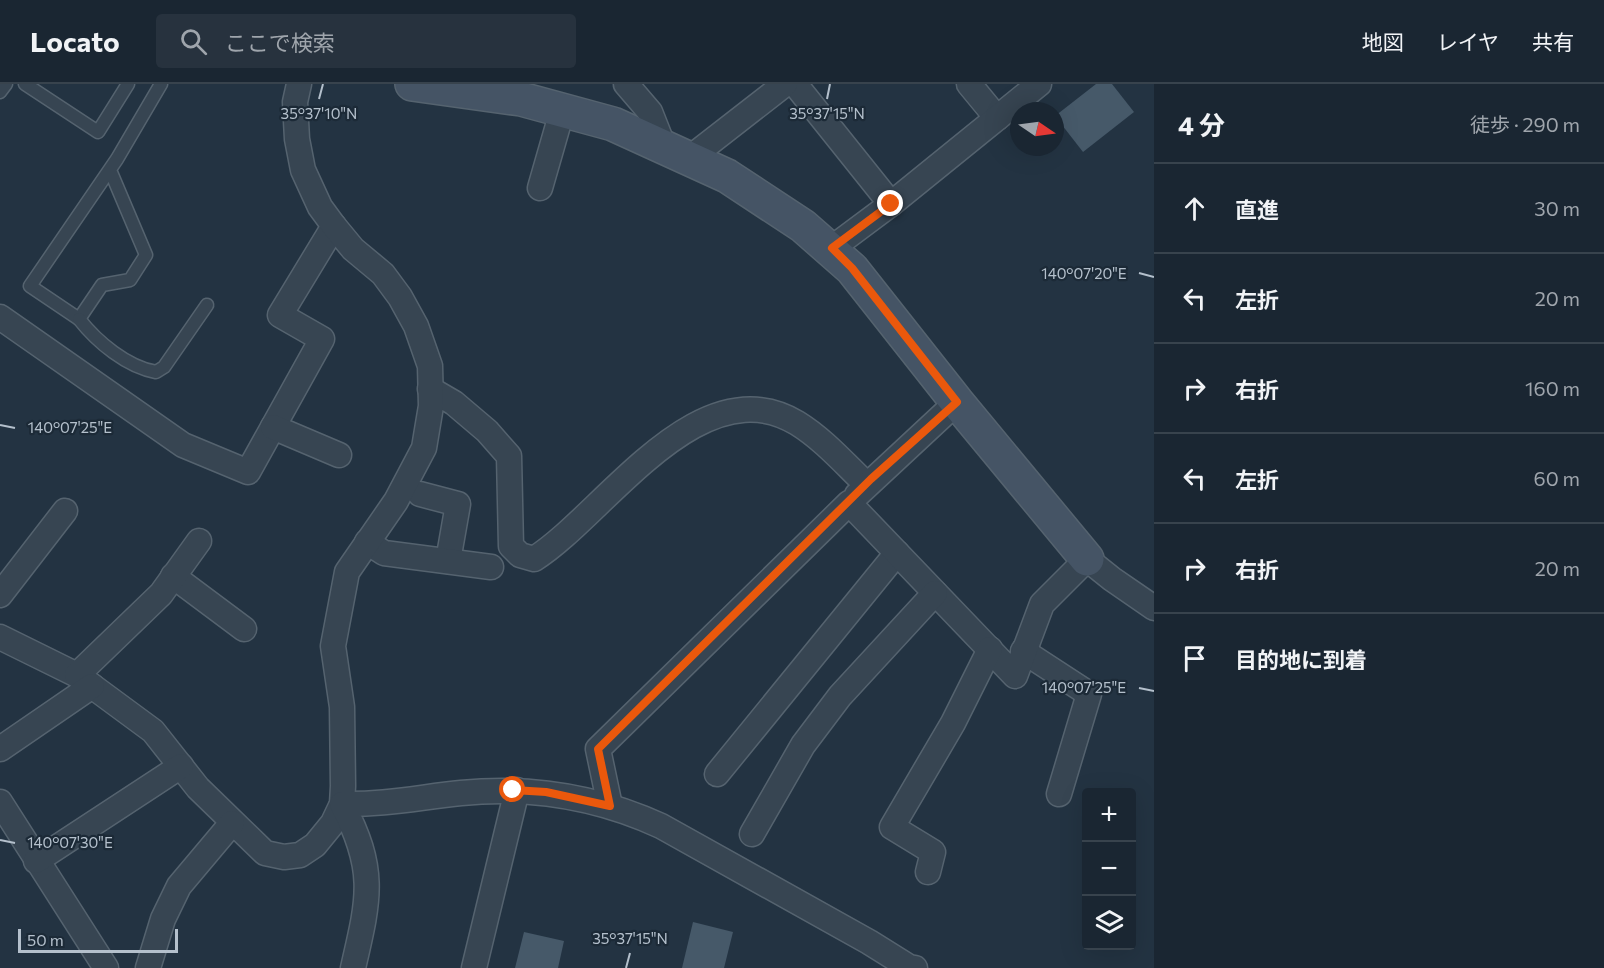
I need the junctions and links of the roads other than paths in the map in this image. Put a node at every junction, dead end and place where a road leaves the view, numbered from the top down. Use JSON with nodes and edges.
{"nodes":[{"id":1,"x":6,"y":84,"type":"edge"},
{"id":2,"x":25,"y":84,"type":"edge"},
{"id":3,"x":128,"y":84,"type":"edge"},
{"id":4,"x":161,"y":84,"type":"edge"},
{"id":5,"x":299,"y":84,"type":"edge"},
{"id":6,"x":412,"y":84,"type":"edge"},
{"id":7,"x":626,"y":84,"type":"edge"},
{"id":8,"x":785,"y":84,"type":"edge"},
{"id":9,"x":795,"y":84,"type":"edge"},
{"id":10,"x":969,"y":84,"type":"edge"},
{"id":11,"x":1039,"y":84,"type":"edge"},
{"id":12,"x":451,"y":86,"type":"edge"},
{"id":13,"x":0,"y":92,"type":"edge"},
{"id":14,"x":563,"y":108,"type":"junction"},
{"id":15,"x":997,"y":118,"type":"junction"},
{"id":16,"x":676,"y":151,"type":"junction"},
{"id":17,"x":110,"y":170,"type":"junction"},
{"id":18,"x":540,"y":188,"type":"dead end"},
{"id":19,"x":891,"y":204,"type":"junction"},
{"id":20,"x":334,"y":226,"type":"junction"},
{"id":21,"x":832,"y":248,"type":"junction"},
{"id":22,"x":207,"y":305,"type":"dead end"},
{"id":23,"x":0,"y":317,"type":"edge"},
{"id":24,"x":79,"y":319,"type":"junction"},
{"id":25,"x":430,"y":389,"type":"junction"},
{"id":26,"x":957,"y":402,"type":"junction"},
{"id":27,"x":273,"y":427,"type":"junction"},
{"id":28,"x":339,"y":455,"type":"dead end"},
{"id":29,"x":866,"y":484,"type":"junction"},
{"id":30,"x":420,"y":494,"type":"dead end"},
{"id":31,"x":849,"y":503,"type":"junction"},
{"id":32,"x":65,"y":511,"type":"dead end"},
{"id":33,"x":199,"y":541,"type":"dead end"},
{"id":34,"x":367,"y":542,"type":"junction"},
{"id":35,"x":897,"y":554,"type":"junction"},
{"id":36,"x":1087,"y":559,"type":"junction"},
{"id":37,"x":448,"y":561,"type":"junction"},
{"id":38,"x":491,"y":567,"type":"dead end"},
{"id":39,"x":173,"y":576,"type":"junction"},
{"id":40,"x":935,"y":592,"type":"junction"},
{"id":41,"x":0,"y":595,"type":"edge"},
{"id":42,"x":1154,"y":608,"type":"edge"},
{"id":43,"x":244,"y":629,"type":"dead end"},
{"id":44,"x":0,"y":637,"type":"edge"},
{"id":45,"x":990,"y":650,"type":"junction"},
{"id":46,"x":1023,"y":651,"type":"junction"},
{"id":47,"x":85,"y":680,"type":"junction"},
{"id":48,"x":0,"y":749,"type":"edge"},
{"id":49,"x":181,"y":766,"type":"junction"},
{"id":50,"x":717,"y":774,"type":"dead end"},
{"id":51,"x":517,"y":790,"type":"junction"},
{"id":52,"x":1059,"y":794,"type":"dead end"},
{"id":53,"x":0,"y":802,"type":"edge"},
{"id":54,"x":342,"y":804,"type":"junction"},
{"id":55,"x":610,"y":806,"type":"junction"},
{"id":56,"x":232,"y":823,"type":"junction"},
{"id":57,"x":752,"y":834,"type":"dead end"},
{"id":58,"x":36,"y":861,"type":"junction"},
{"id":59,"x":928,"y":872,"type":"dead end"},
{"id":60,"x":106,"y":968,"type":"edge"},
{"id":61,"x":148,"y":968,"type":"edge"},
{"id":62,"x":353,"y":968,"type":"edge"},
{"id":63,"x":474,"y":968,"type":"edge"},
{"id":64,"x":915,"y":968,"type":"edge"}],
"edges":[{"from":1,"to":13,"type":"lane"},
{"from":2,"to":3,"type":"lane"},
{"from":4,"to":17,"type":"lane"},
{"from":5,"to":20,"type":"street"},
{"from":6,"to":12,"type":"street"},
{"from":7,"to":16,"type":"street"},
{"from":8,"to":16,"type":"street"},
{"from":9,"to":19,"type":"street"},
{"from":10,"to":15,"type":"street"},
{"from":11,"to":15,"type":"street"},
{"from":12,"to":14,"type":"street"},
{"from":14,"to":16,"type":"street"},
{"from":14,"to":18,"type":"street"},
{"from":15,"to":19,"type":"street"},
{"from":16,"to":21,"type":"street"},
{"from":17,"to":24,"type":"lane"},
{"from":17,"to":24,"type":"lane"},
{"from":19,"to":21,"type":"street"},
{"from":20,"to":25,"type":"street"},
{"from":20,"to":27,"type":"street"},
{"from":21,"to":26,"type":"street"},
{"from":22,"to":24,"type":"lane"},
{"from":23,"to":27,"type":"street"},
{"from":25,"to":29,"type":"street"},
{"from":25,"to":34,"type":"street"},
{"from":26,"to":29,"type":"street"},
{"from":26,"to":36,"type":"street"},
{"from":27,"to":28,"type":"street"},
{"from":29,"to":31,"type":"street"},
{"from":30,"to":37,"type":"street"},
{"from":31,"to":35,"type":"street"},
{"from":31,"to":55,"type":"street"},
{"from":32,"to":41,"type":"street"},
{"from":33,"to":39,"type":"street"},
{"from":34,"to":37,"type":"street"},
{"from":34,"to":54,"type":"street"},
{"from":35,"to":40,"type":"street"},
{"from":35,"to":50,"type":"street"},
{"from":36,"to":42,"type":"street"},
{"from":36,"to":46,"type":"street"},
{"from":37,"to":38,"type":"street"},
{"from":39,"to":43,"type":"street"},
{"from":39,"to":47,"type":"street"},
{"from":40,"to":45,"type":"street"},
{"from":40,"to":57,"type":"street"},
{"from":44,"to":47,"type":"street"},
{"from":45,"to":46,"type":"street"},
{"from":45,"to":59,"type":"street"},
{"from":46,"to":52,"type":"street"},
{"from":47,"to":48,"type":"street"},
{"from":47,"to":49,"type":"street"},
{"from":49,"to":56,"type":"street"},
{"from":49,"to":58,"type":"street"},
{"from":51,"to":54,"type":"street"},
{"from":51,"to":55,"type":"street"},
{"from":51,"to":63,"type":"street"},
{"from":53,"to":58,"type":"street"},
{"from":54,"to":56,"type":"street"},
{"from":54,"to":62,"type":"street"},
{"from":55,"to":64,"type":"street"},
{"from":56,"to":61,"type":"street"},
{"from":58,"to":60,"type":"street"}]}
